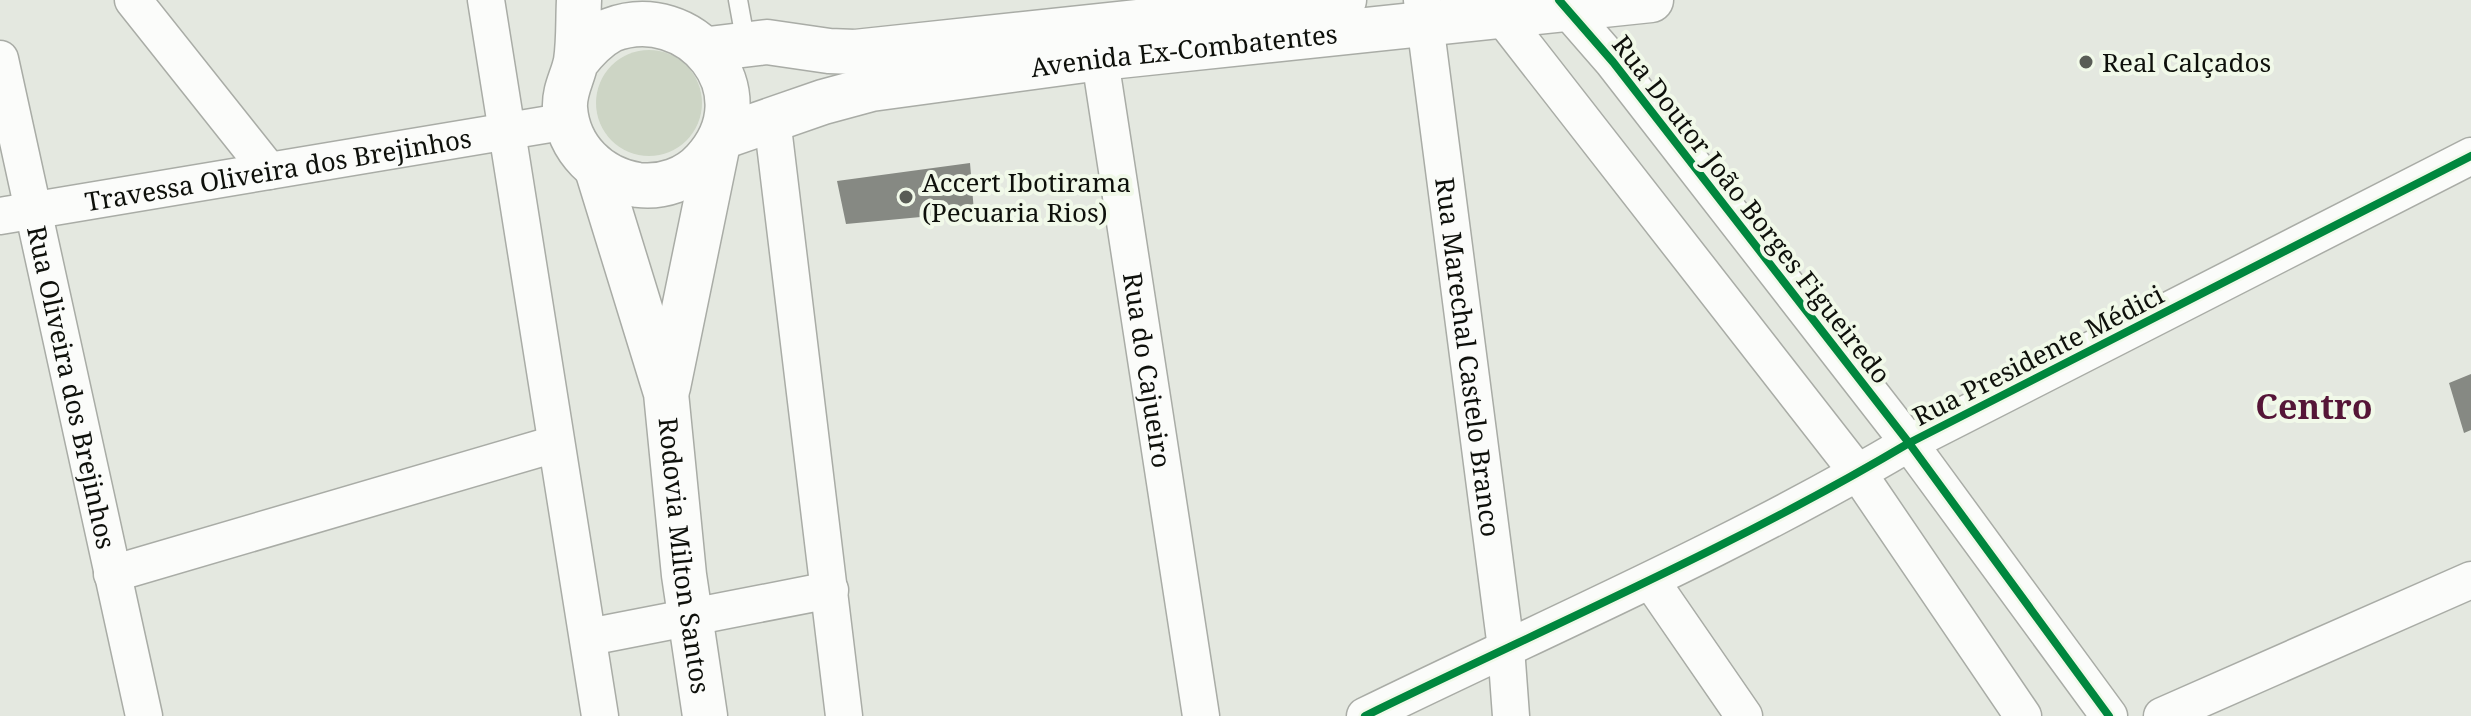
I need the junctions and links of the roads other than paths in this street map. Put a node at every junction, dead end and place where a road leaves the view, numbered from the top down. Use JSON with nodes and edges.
{"nodes":[{"id":1,"x":133,"y":0,"type":"edge"},
{"id":2,"x":486,"y":0,"type":"edge"},
{"id":3,"x":579,"y":0,"type":"edge"},
{"id":4,"x":738,"y":0,"type":"edge"},
{"id":5,"x":1651,"y":0,"type":"edge"},
{"id":6,"x":1330,"y":1,"type":"edge"},
{"id":7,"x":1564,"y":5,"type":"edge"},
{"id":8,"x":1494,"y":8,"type":"edge"},
{"id":9,"x":660,"y":11,"type":"edge"},
{"id":10,"x":1424,"y":12,"type":"edge"},
{"id":11,"x":1097,"y":42,"type":"junction"},
{"id":12,"x":727,"y":46,"type":"junction"},
{"id":13,"x":0,"y":59,"type":"edge"},
{"id":14,"x":576,"y":62,"type":"junction"},
{"id":15,"x":772,"y":119,"type":"junction"},
{"id":16,"x":568,"y":121,"type":"junction"},
{"id":17,"x":508,"y":129,"type":"junction"},
{"id":18,"x":720,"y":142,"type":"junction"},
{"id":19,"x":2471,"y":156,"type":"edge"},
{"id":20,"x":597,"y":169,"type":"junction"},
{"id":21,"x":269,"y":171,"type":"junction"},
{"id":22,"x":16,"y":213,"type":"edge"},
{"id":23,"x":666,"y":393,"type":"junction"},
{"id":24,"x":1909,"y":443,"type":"junction"},
{"id":25,"x":555,"y":444,"type":"junction"},
{"id":26,"x":1858,"y":473,"type":"junction"},
{"id":27,"x":112,"y":574,"type":"junction"},
{"id":28,"x":2471,"y":580,"type":"edge"},
{"id":29,"x":1651,"y":581,"type":"junction"},
{"id":30,"x":830,"y":590,"type":"junction"},
{"id":31,"x":691,"y":618,"type":"junction"},
{"id":32,"x":589,"y":637,"type":"junction"},
{"id":33,"x":1506,"y":648,"type":"junction"},
{"id":34,"x":144,"y":716,"type":"edge"},
{"id":35,"x":600,"y":716,"type":"edge"},
{"id":36,"x":705,"y":716,"type":"edge"},
{"id":37,"x":844,"y":716,"type":"edge"},
{"id":38,"x":1201,"y":716,"type":"edge"},
{"id":39,"x":1365,"y":716,"type":"edge"},
{"id":40,"x":1511,"y":716,"type":"edge"},
{"id":41,"x":1744,"y":716,"type":"edge"},
{"id":42,"x":2023,"y":716,"type":"edge"},
{"id":43,"x":2109,"y":716,"type":"edge"},
{"id":44,"x":2162,"y":716,"type":"edge"}],
"edges":[{"from":1,"to":21,"type":"street"},
{"from":2,"to":17,"type":"street"},
{"from":3,"to":14,"type":"main road","name":"Rodovia Milton Santos"},
{"from":4,"to":12,"type":"lane"},
{"from":5,"to":7,"type":"main road","name":"Avenida Ex-Combatentes"},
{"from":6,"to":11,"type":"main road","name":"Avenida Ex-Combatentes"},
{"from":7,"to":8,"type":"main road","name":"Avenida Ex-Combatentes"},
{"from":7,"to":24,"type":"street","name":"Rua Doutor João Borges Figueiredo"},
{"from":8,"to":10,"type":"main road","name":"Avenida Ex-Combatentes"},
{"from":8,"to":26,"type":"street"},
{"from":9,"to":12,"type":"main road"},
{"from":9,"to":14,"type":"main road"},
{"from":10,"to":11,"type":"main road","name":"Avenida Ex-Combatentes"},
{"from":10,"to":33,"type":"street","name":"Rua Marechal Castelo Branco"},
{"from":11,"to":12,"type":"main road","name":"Avenida Ex-Combatentes"},
{"from":11,"to":15,"type":"main road","name":"Avenida Ex-Combatentes"},
{"from":11,"to":38,"type":"street","name":"Rua do Cajueiro"},
{"from":12,"to":18,"type":"main road","name":"Rodovia Milton Santos"},
{"from":13,"to":22,"type":"street","name":"Rua Oliveira dos Brejinhos"},
{"from":14,"to":16,"type":"main road","name":"Rodovia Milton Santos"},
{"from":15,"to":18,"type":"main road","name":"Avenida Ex-Combatentes"},
{"from":15,"to":30,"type":"street"},
{"from":16,"to":17,"type":"street","name":"Travessa Oliveira dos Brejinhos"},
{"from":16,"to":20,"type":"main road","name":"Rodovia Milton Santos"},
{"from":17,"to":21,"type":"street","name":"Travessa Oliveira dos Brejinhos"},
{"from":17,"to":25,"type":"street"},
{"from":18,"to":20,"type":"main road"},
{"from":18,"to":23,"type":"main road","name":"Rodovia Milton Santos"},
{"from":19,"to":24,"type":"street","name":"Rua Presidente Médici"},
{"from":20,"to":23,"type":"main road","name":"Rodovia Milton Santos"},
{"from":21,"to":22,"type":"street","name":"Travessa Oliveira dos Brejinhos"},
{"from":22,"to":27,"type":"street","name":"Rua Oliveira dos Brejinhos"},
{"from":23,"to":31,"type":"main road","name":"Rodovia Milton Santos"},
{"from":24,"to":26,"type":"street","name":"Rua Presidente Médici"},
{"from":24,"to":43,"type":"street","name":"Rua Doutor João Borges Figueiredo"},
{"from":25,"to":27,"type":"street"},
{"from":25,"to":32,"type":"street"},
{"from":26,"to":29,"type":"street","name":"Rua Presidente Médici"},
{"from":26,"to":42,"type":"street"},
{"from":27,"to":34,"type":"street","name":"Rua Oliveira dos Brejinhos"},
{"from":28,"to":44,"type":"street"},
{"from":29,"to":33,"type":"street","name":"Rua Presidente Médici"},
{"from":29,"to":41,"type":"street"},
{"from":30,"to":31,"type":"street"},
{"from":30,"to":37,"type":"street"},
{"from":31,"to":32,"type":"street"},
{"from":31,"to":36,"type":"main road","name":"Rodovia Milton Santos"},
{"from":32,"to":35,"type":"street"},
{"from":33,"to":39,"type":"street","name":"Rua Presidente Médici"},
{"from":33,"to":40,"type":"street","name":"Rua Marechal Castelo Branco"}]}
